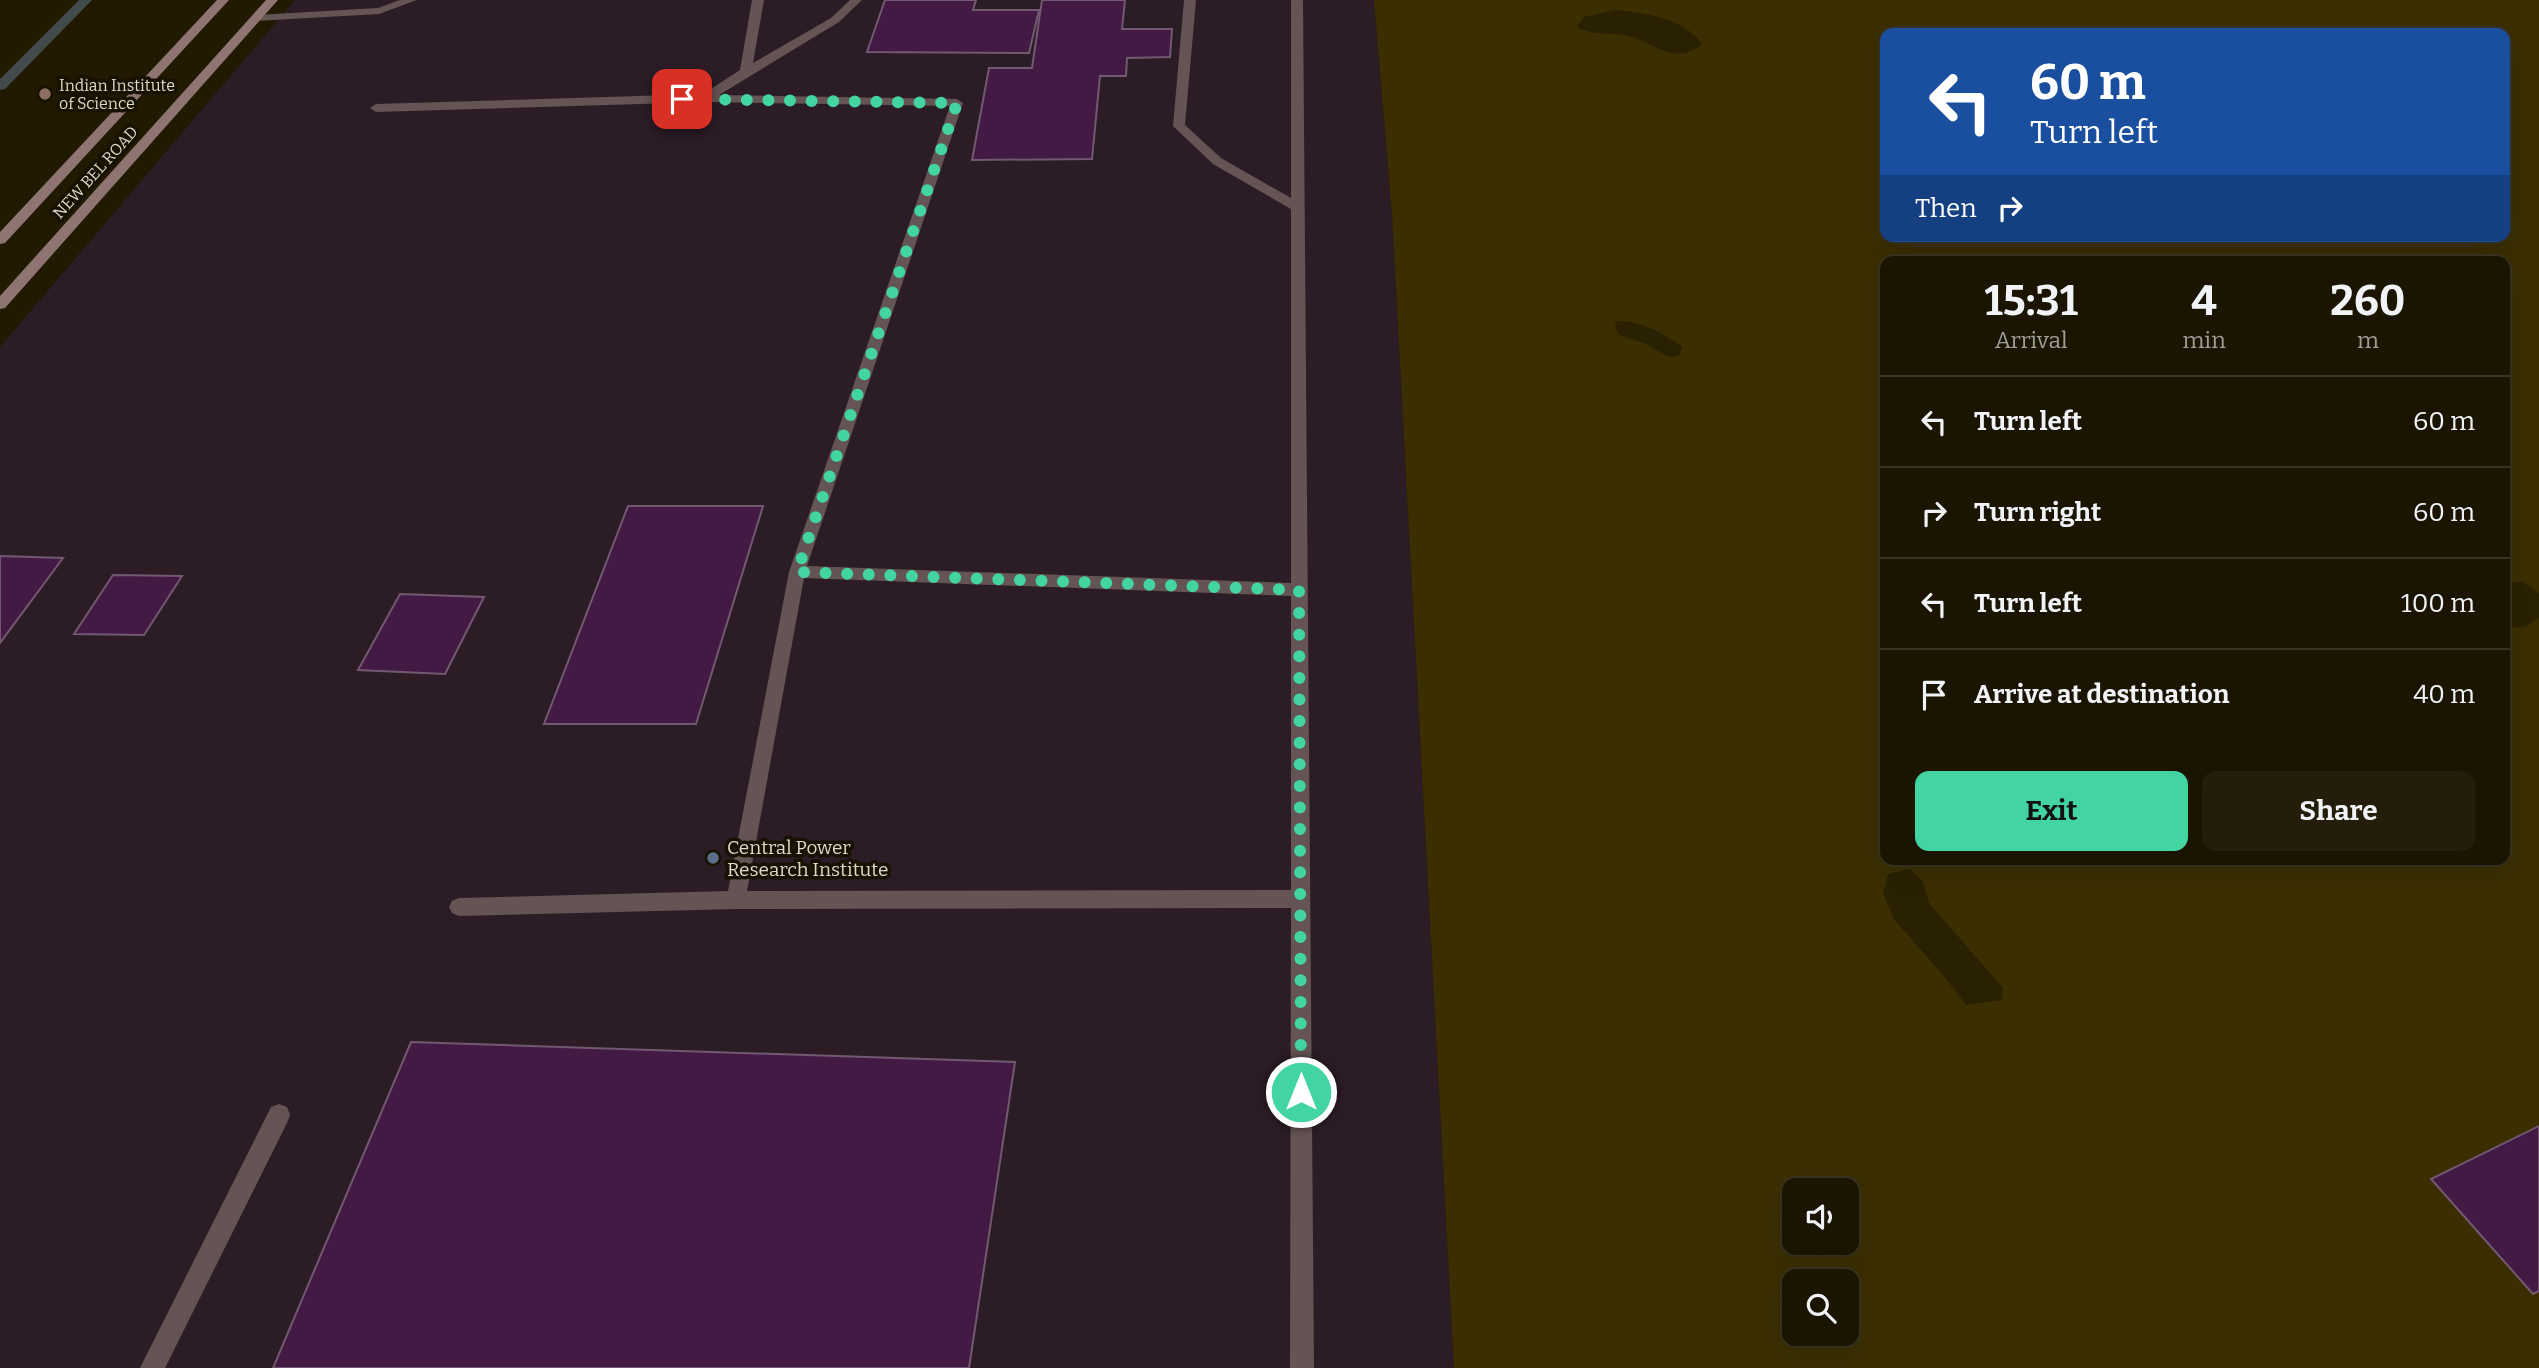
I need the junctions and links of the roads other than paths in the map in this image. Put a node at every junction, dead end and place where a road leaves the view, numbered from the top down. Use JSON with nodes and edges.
{"nodes":[{"id":1,"x":223,"y":0,"type":"edge"},
{"id":2,"x":272,"y":0,"type":"edge"},
{"id":3,"x":411,"y":0,"type":"edge"},
{"id":4,"x":758,"y":0,"type":"edge"},
{"id":5,"x":856,"y":0,"type":"edge"},
{"id":6,"x":1189,"y":0,"type":"edge"},
{"id":7,"x":1297,"y":0,"type":"edge"},
{"id":8,"x":256,"y":18,"type":"junction"},
{"id":9,"x":746,"y":72,"type":"junction"},
{"id":10,"x":706,"y":98,"type":"junction"},
{"id":11,"x":376,"y":108,"type":"dead end"},
{"id":12,"x":1297,"y":207,"type":"junction"},
{"id":13,"x":0,"y":240,"type":"edge"},
{"id":14,"x":0,"y":305,"type":"edge"},
{"id":15,"x":797,"y":572,"type":"junction"},
{"id":16,"x":1299,"y":590,"type":"junction"},
{"id":17,"x":1300,"y":899,"type":"junction"},
{"id":18,"x":736,"y":900,"type":"junction"},
{"id":19,"x":459,"y":906,"type":"dead end"},
{"id":20,"x":279,"y":1115,"type":"dead end"},
{"id":21,"x":152,"y":1368,"type":"edge"},
{"id":22,"x":1302,"y":1368,"type":"edge"}],
"edges":[{"from":1,"to":13,"type":"main road","name":"NEW BEL ROAD"},
{"from":2,"to":8,"type":"main road","name":"NEW BEL ROAD"},
{"from":3,"to":8,"type":"lane"},
{"from":4,"to":9,"type":"lane"},
{"from":5,"to":9,"type":"lane"},
{"from":6,"to":12,"type":"lane"},
{"from":7,"to":12,"type":"lane"},
{"from":8,"to":14,"type":"main road","name":"NEW BEL ROAD"},
{"from":9,"to":10,"type":"lane"},
{"from":10,"to":11,"type":"lane"},
{"from":10,"to":15,"type":"lane"},
{"from":12,"to":16,"type":"lane"},
{"from":15,"to":16,"type":"lane"},
{"from":15,"to":18,"type":"lane"},
{"from":16,"to":17,"type":"lane"},
{"from":17,"to":18,"type":"lane"},
{"from":17,"to":22,"type":"lane"},
{"from":18,"to":19,"type":"lane"},
{"from":20,"to":21,"type":"lane"}]}
